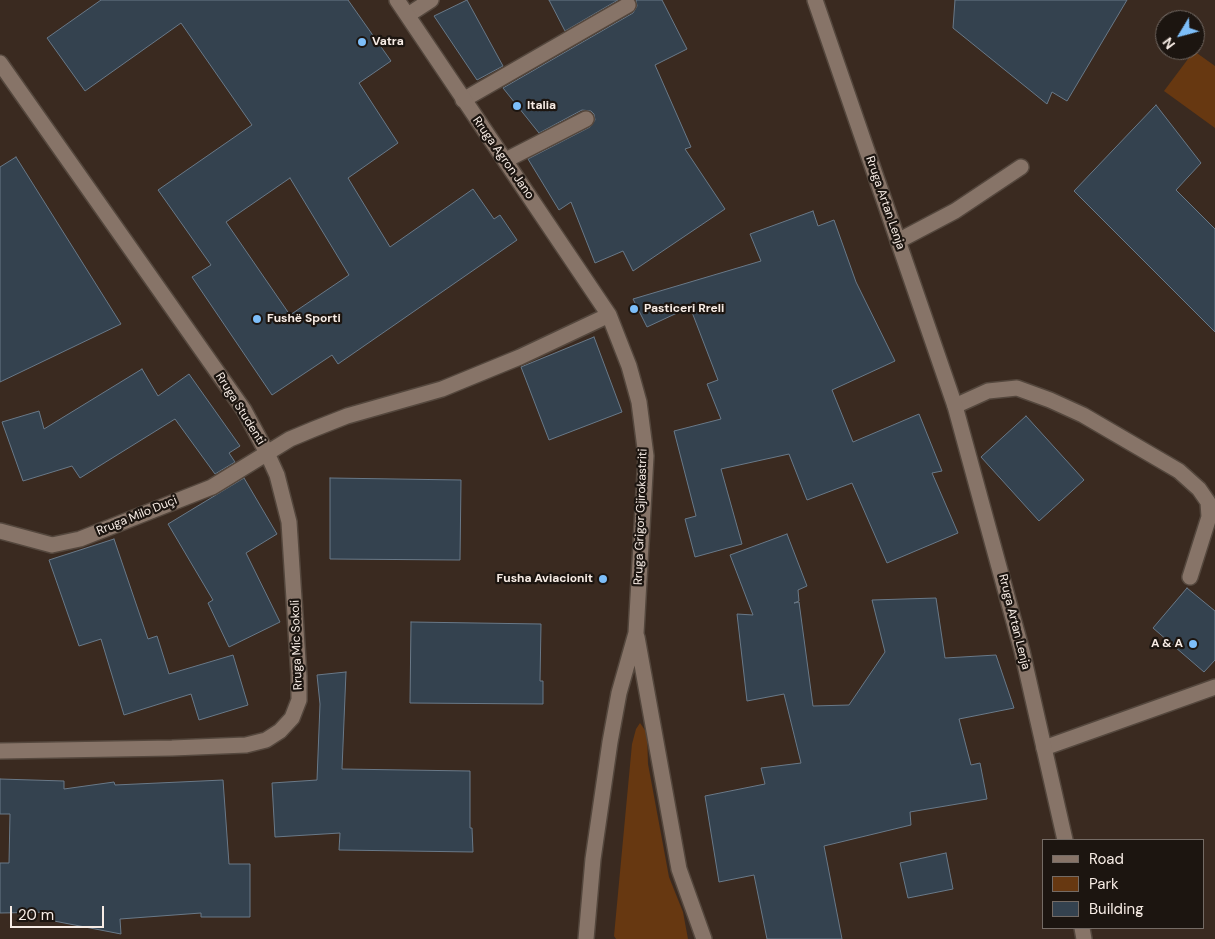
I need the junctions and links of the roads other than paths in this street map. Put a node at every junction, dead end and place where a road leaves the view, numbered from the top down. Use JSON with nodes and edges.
{"nodes":[{"id":1,"x":398,"y":0,"type":"edge"},
{"id":2,"x":431,"y":0,"type":"edge"},
{"id":3,"x":815,"y":0,"type":"edge"},
{"id":4,"x":628,"y":4,"type":"dead end"},
{"id":5,"x":408,"y":15,"type":"junction"},
{"id":6,"x":0,"y":63,"type":"edge"},
{"id":7,"x":463,"y":100,"type":"junction"},
{"id":8,"x":586,"y":118,"type":"dead end"},
{"id":9,"x":506,"y":160,"type":"junction"},
{"id":10,"x":1021,"y":167,"type":"dead end"},
{"id":11,"x":898,"y":241,"type":"junction"},
{"id":12,"x":609,"y":316,"type":"junction"},
{"id":13,"x":955,"y":406,"type":"junction"},
{"id":14,"x":267,"y":454,"type":"junction"},
{"id":15,"x":0,"y":530,"type":"edge"},
{"id":16,"x":1190,"y":577,"type":"dead end"},
{"id":17,"x":636,"y":633,"type":"junction"},
{"id":18,"x":1215,"y":687,"type":"edge"},
{"id":19,"x":1044,"y":748,"type":"junction"},
{"id":20,"x":0,"y":751,"type":"edge"},
{"id":21,"x":1065,"y":839,"type":"edge"},
{"id":22,"x":586,"y":939,"type":"edge"},
{"id":23,"x":704,"y":939,"type":"edge"}],
"edges":[{"from":1,"to":5,"type":"street","name":"Rruga Agron Jano"},
{"from":2,"to":5,"type":"street"},
{"from":3,"to":11,"type":"street","name":"Rruga Artan Lenja"},
{"from":4,"to":7,"type":"street"},
{"from":5,"to":7,"type":"street","name":"Rruga Agron Jano"},
{"from":6,"to":14,"type":"street","name":"Rruga Studenti"},
{"from":7,"to":9,"type":"street","name":"Rruga Agron Jano"},
{"from":8,"to":9,"type":"street"},
{"from":9,"to":12,"type":"street","name":"Rruga Agron Jano"},
{"from":10,"to":11,"type":"street"},
{"from":11,"to":13,"type":"street","name":"Rruga Artan Lenja"},
{"from":12,"to":14,"type":"street","name":"Rruga Studenti"},
{"from":12,"to":17,"type":"street","name":"Rruga Grigor Gjirokastriti"},
{"from":13,"to":16,"type":"street"},
{"from":13,"to":19,"type":"street","name":"Rruga Artan Lenja"},
{"from":14,"to":15,"type":"street","name":"Rruga Milo Duçi"},
{"from":14,"to":20,"type":"street","name":"Rruga Mic Sokoli"},
{"from":17,"to":22,"type":"street","name":"Rruga Grigor Gjirokastriti"},
{"from":17,"to":23,"type":"street","name":"Rruga Grigor Gjirokastriti"},
{"from":18,"to":19,"type":"street"},
{"from":19,"to":21,"type":"street","name":"Rruga Artan Lenja"}]}
